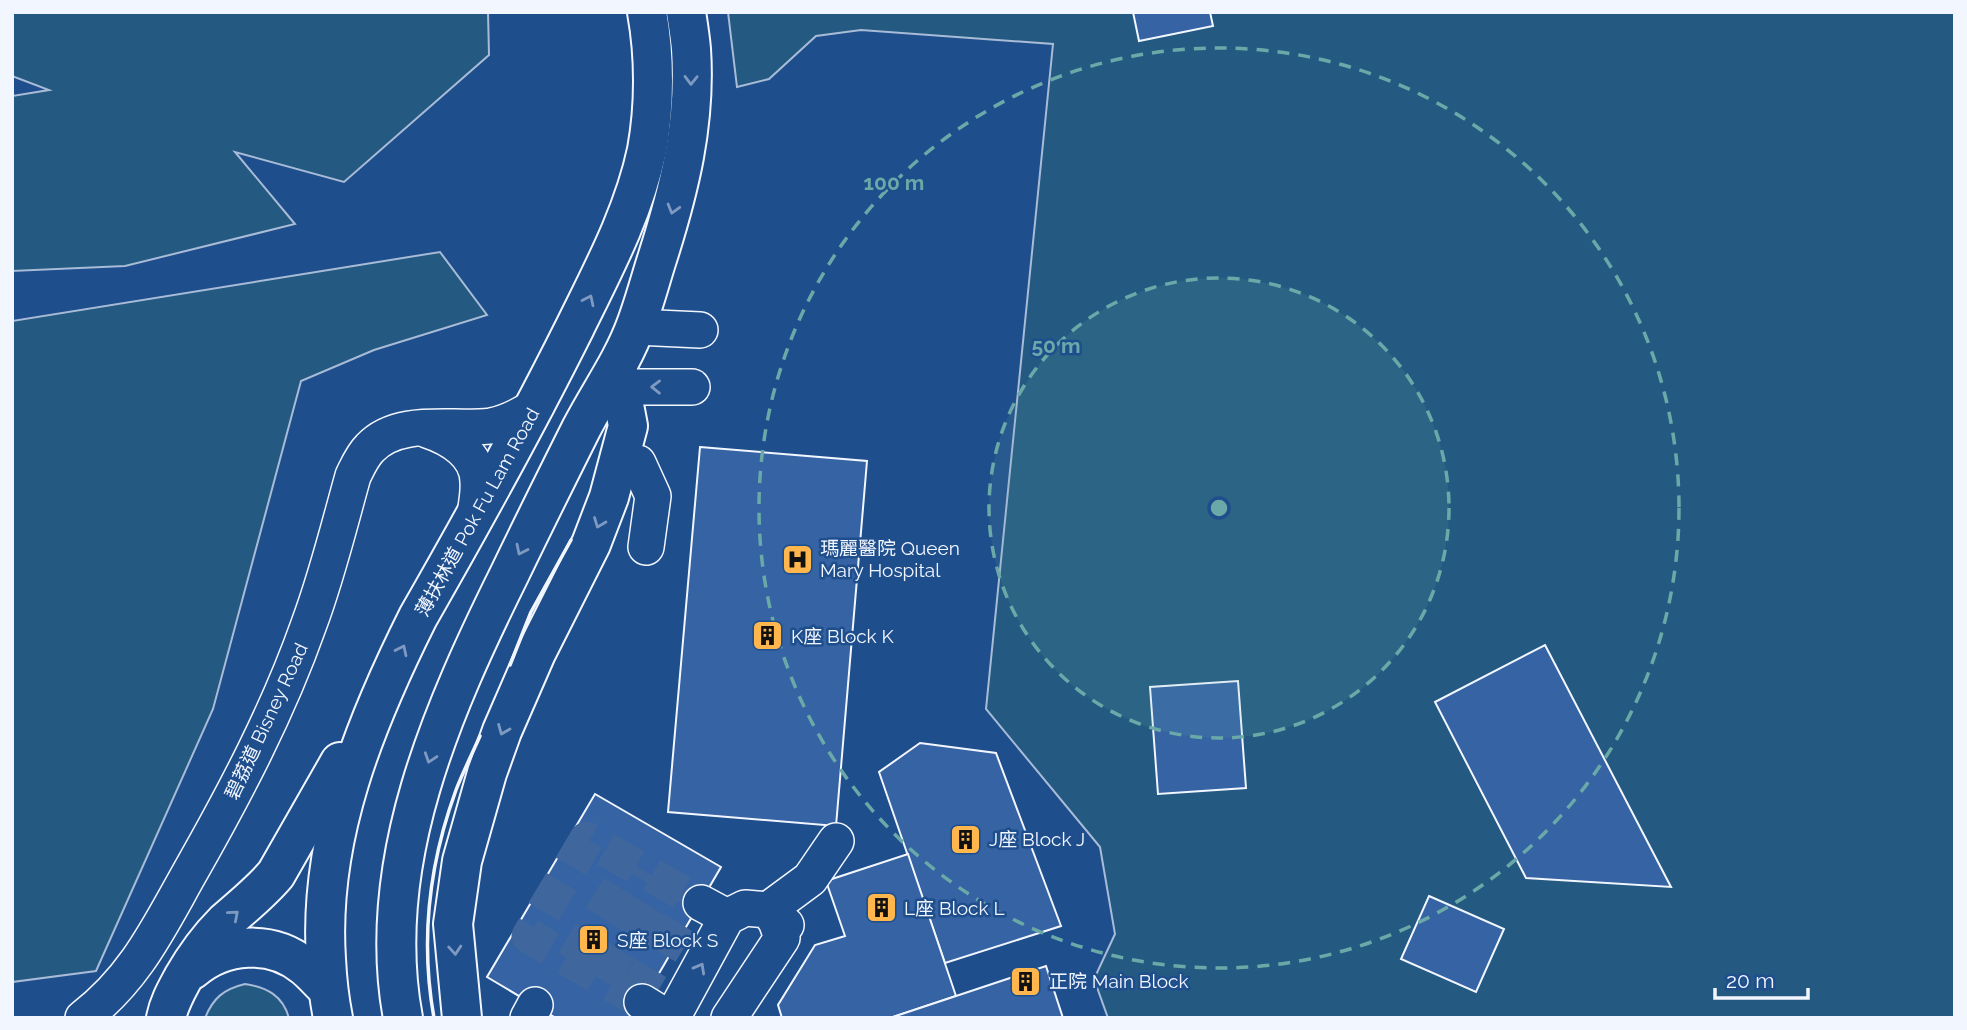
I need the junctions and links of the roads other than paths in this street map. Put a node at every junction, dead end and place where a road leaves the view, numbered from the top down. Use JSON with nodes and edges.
{"nodes":[{"id":1,"x":647,"y":12,"type":"edge"},
{"id":2,"x":686,"y":12,"type":"edge"},
{"id":3,"x":636,"y":327,"type":"junction"},
{"id":4,"x":700,"y":330,"type":"dead end"},
{"id":5,"x":619,"y":377,"type":"junction"},
{"id":6,"x":692,"y":387,"type":"dead end"},
{"id":7,"x":536,"y":406,"type":"junction"},
{"id":8,"x":424,"y":429,"type":"junction"},
{"id":9,"x":620,"y":459,"type":"junction"},
{"id":10,"x":475,"y":516,"type":"junction"},
{"id":11,"x":646,"y":547,"type":"dead end"},
{"id":12,"x":386,"y":683,"type":"junction"},
{"id":13,"x":836,"y":841,"type":"dead end"},
{"id":14,"x":768,"y":910,"type":"junction"},
{"id":15,"x":172,"y":1003,"type":"edge"},
{"id":16,"x":331,"y":1005,"type":"edge"},
{"id":17,"x":661,"y":1013,"type":"tunnel mouth"},
{"id":18,"x":403,"y":1014,"type":"edge"},
{"id":19,"x":83,"y":1018,"type":"edge"},
{"id":20,"x":462,"y":1018,"type":"edge"},
{"id":21,"x":729,"y":1018,"type":"edge"},
{"id":22,"x":759,"y":1018,"type":"edge"}],
"edges":[{"from":7,"to":1,"type":"main road","name":"薄扶林道 Pok Fu Lam Road","one_way":true},
{"from":2,"to":3,"type":"main road","one_way":true},
{"from":3,"to":4,"type":"street"},
{"from":3,"to":5,"type":"main road"},
{"from":6,"to":5,"type":"street","one_way":true},
{"from":5,"to":9,"type":"main road"},
{"from":5,"to":18,"type":"main road","one_way":true},
{"from":7,"to":8,"type":"street","name":"碧荔道 Bisney Road"},
{"from":7,"to":10,"type":"main road","name":"薄扶林道 Pok Fu Lam Road"},
{"from":8,"to":10,"type":"street"},
{"from":8,"to":19,"type":"street","name":"碧荔道 Bisney Road"},
{"from":9,"to":11,"type":"street"},
{"from":9,"to":20,"type":"main road","one_way":true},
{"from":12,"to":10,"type":"main road","name":"薄扶林道 Pok Fu Lam Road","one_way":true},
{"from":15,"to":12,"type":"main road","one_way":true},
{"from":12,"to":16,"type":"main road","name":"薄扶林道 Pok Fu Lam Road"},
{"from":13,"to":14,"type":"street"},
{"from":17,"to":14,"type":"street","one_way":true},
{"from":14,"to":21,"type":"street"},
{"from":14,"to":22,"type":"street"},
{"from":15,"to":16,"type":"main road"}]}
